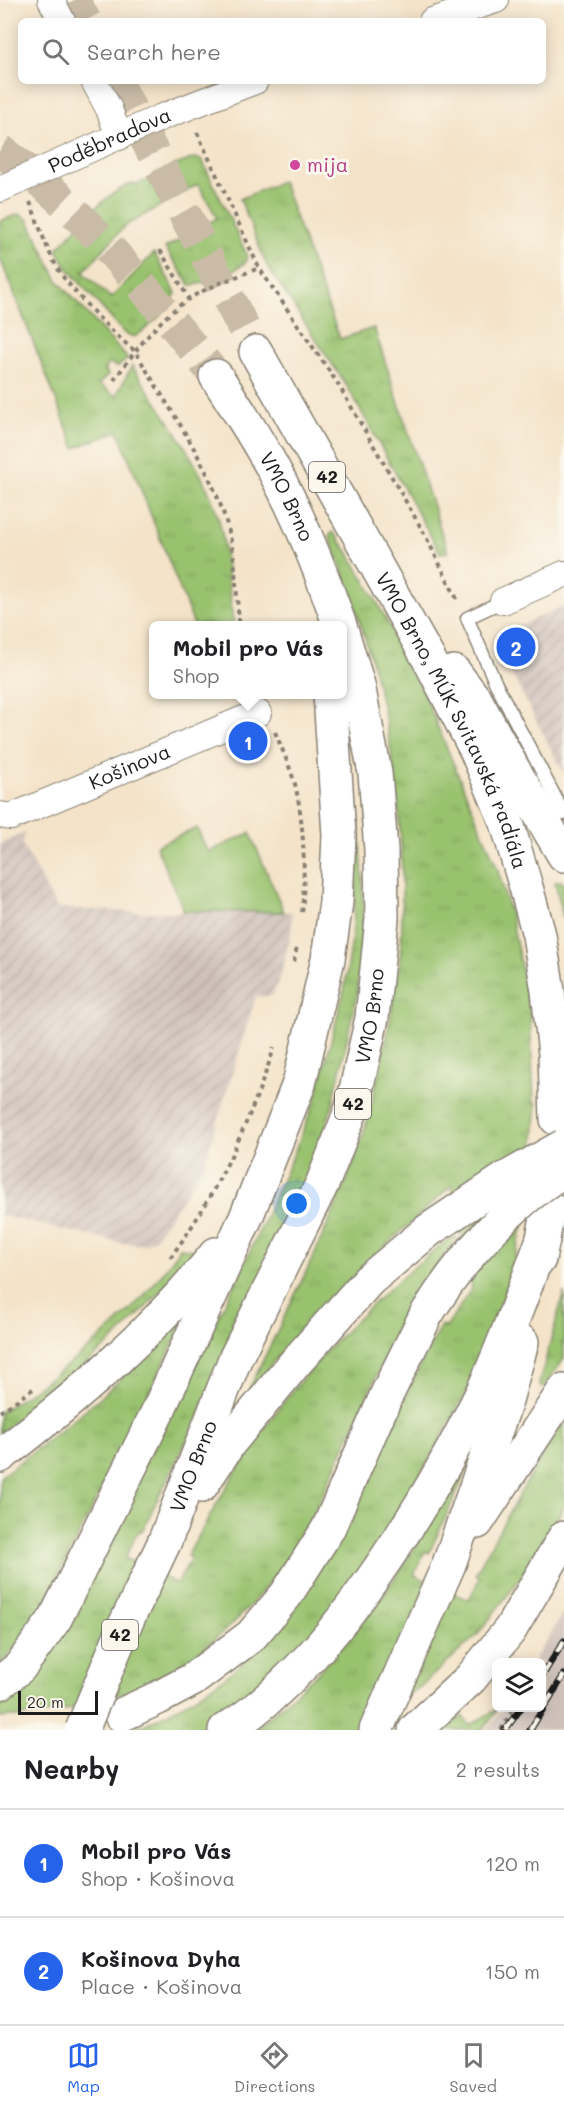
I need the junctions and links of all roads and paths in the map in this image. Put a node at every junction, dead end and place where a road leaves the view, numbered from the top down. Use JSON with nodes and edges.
{"nodes":[{"id":1,"x":51,"y":0,"type":"edge"},
{"id":2,"x":496,"y":0,"type":"edge"},
{"id":3,"x":60,"y":18,"type":"edge"},
{"id":4,"x":441,"y":18,"type":"edge"},
{"id":5,"x":96,"y":84,"type":"edge"},
{"id":6,"x":247,"y":84,"type":"edge"},
{"id":7,"x":197,"y":131,"type":"dead end"},
{"id":8,"x":119,"y":137,"type":"junction"},
{"id":9,"x":10,"y":184,"type":"edge"},
{"id":10,"x":160,"y":250,"type":"dead end"},
{"id":11,"x":260,"y":268,"type":"junction"},
{"id":12,"x":189,"y":299,"type":"junction"},
{"id":13,"x":135,"y":351,"type":"junction"},
{"id":14,"x":256,"y":352,"type":"tunnel mouth"},
{"id":15,"x":216,"y":376,"type":"tunnel mouth"},
{"id":16,"x":114,"y":380,"type":"dead end"},
{"id":17,"x":321,"y":573,"type":"junction"},
{"id":18,"x":564,"y":574,"type":"edge"},
{"id":19,"x":398,"y":601,"type":"junction"},
{"id":20,"x":503,"y":601,"type":"joint"},
{"id":21,"x":467,"y":618,"type":"junction"},
{"id":22,"x":240,"y":621,"type":"edge"},
{"id":23,"x":325,"y":621,"type":"edge"},
{"id":24,"x":338,"y":621,"type":"edge"},
{"id":25,"x":347,"y":649,"type":"edge"},
{"id":26,"x":330,"y":699,"type":"edge"},
{"id":27,"x":266,"y":721,"type":"joint"},
{"id":28,"x":0,"y":815,"type":"edge"},
{"id":29,"x":561,"y":833,"type":"edge"},
{"id":30,"x":301,"y":919,"type":"dead end"},
{"id":31,"x":298,"y":942,"type":"dead end"},
{"id":32,"x":294,"y":964,"type":"dead end"},
{"id":33,"x":276,"y":1043,"type":"dead end"},
{"id":34,"x":561,"y":1133,"type":"edge"},
{"id":35,"x":564,"y":1170,"type":"edge"},
{"id":36,"x":549,"y":1206,"type":"dead end"},
{"id":37,"x":247,"y":1215,"type":"junction"},
{"id":38,"x":543,"y":1239,"type":"junction"},
{"id":39,"x":169,"y":1260,"type":"dead end"},
{"id":40,"x":39,"y":1385,"type":"dead end"},
{"id":41,"x":564,"y":1391,"type":"edge"},
{"id":42,"x":0,"y":1412,"type":"edge"},
{"id":43,"x":0,"y":1456,"type":"edge"},
{"id":44,"x":564,"y":1538,"type":"edge"},
{"id":45,"x":164,"y":1543,"type":"junction"},
{"id":46,"x":449,"y":1564,"type":"junction"},
{"id":47,"x":0,"y":1683,"type":"edge"},
{"id":48,"x":511,"y":1712,"type":"edge"},
{"id":49,"x":121,"y":1715,"type":"dead end"},
{"id":50,"x":416,"y":1722,"type":"edge"},
{"id":51,"x":82,"y":1730,"type":"edge"},
{"id":52,"x":225,"y":1730,"type":"edge"},
{"id":53,"x":376,"y":1730,"type":"edge"},
{"id":54,"x":501,"y":1730,"type":"edge"}],
"edges":[{"from":1,"to":3,"type":"street"},
{"from":2,"to":4,"type":"street"},
{"from":5,"to":8,"type":"street"},
{"from":6,"to":8,"type":"street","name":"Poděbradova"},
{"from":7,"to":11,"type":"path"},
{"from":8,"to":9,"type":"street","name":"Poděbradova"},
{"from":9,"to":13,"type":"path"},
{"from":10,"to":12,"type":"path"},
{"from":11,"to":12,"type":"path"},
{"from":11,"to":21,"type":"path"},
{"from":12,"to":13,"type":"path"},
{"from":13,"to":16,"type":"path"},
{"from":13,"to":22,"type":"path"},
{"from":14,"to":19,"type":"highway","name":"VMO Brno, MÚK Svitavská radiála","number":"42"},
{"from":15,"to":17,"type":"highway","name":"VMO Brno","number":"42"},
{"from":17,"to":23,"type":"highway","number":"42"},
{"from":17,"to":24,"type":"highway","name":"VMO Brno","number":"42"},
{"from":18,"to":20,"type":"street"},
{"from":19,"to":29,"type":"highway","number":"42"},
{"from":19,"to":34,"type":"highway","name":"VMO Brno, MÚK Svitavská radiála","number":"42"},
{"from":20,"to":21,"type":"lane"},
{"from":21,"to":29,"type":"lane"},
{"from":25,"to":45,"type":"highway","name":"VMO Brno","number":"42"},
{"from":26,"to":37,"type":"highway"},
{"from":27,"to":28,"type":"street","name":"Košinova"},
{"from":27,"to":30,"type":"path"},
{"from":31,"to":32,"type":"path"},
{"from":33,"to":39,"type":"path"},
{"from":34,"to":45,"type":"highway","number":"42","bridge":true},
{"from":35,"to":49,"type":"highway","bridge":true},
{"from":36,"to":38,"type":"highway"},
{"from":37,"to":43,"type":"highway"},
{"from":37,"to":47,"type":"highway"},
{"from":38,"to":46,"type":"highway"},
{"from":38,"to":52,"type":"highway"},
{"from":40,"to":42,"type":"path"},
{"from":41,"to":46,"type":"highway"},
{"from":44,"to":50,"type":"highway"},
{"from":45,"to":51,"type":"highway","number":"42","bridge":true},
{"from":46,"to":53,"type":"highway"},
{"from":48,"to":54,"type":"path"}]}
